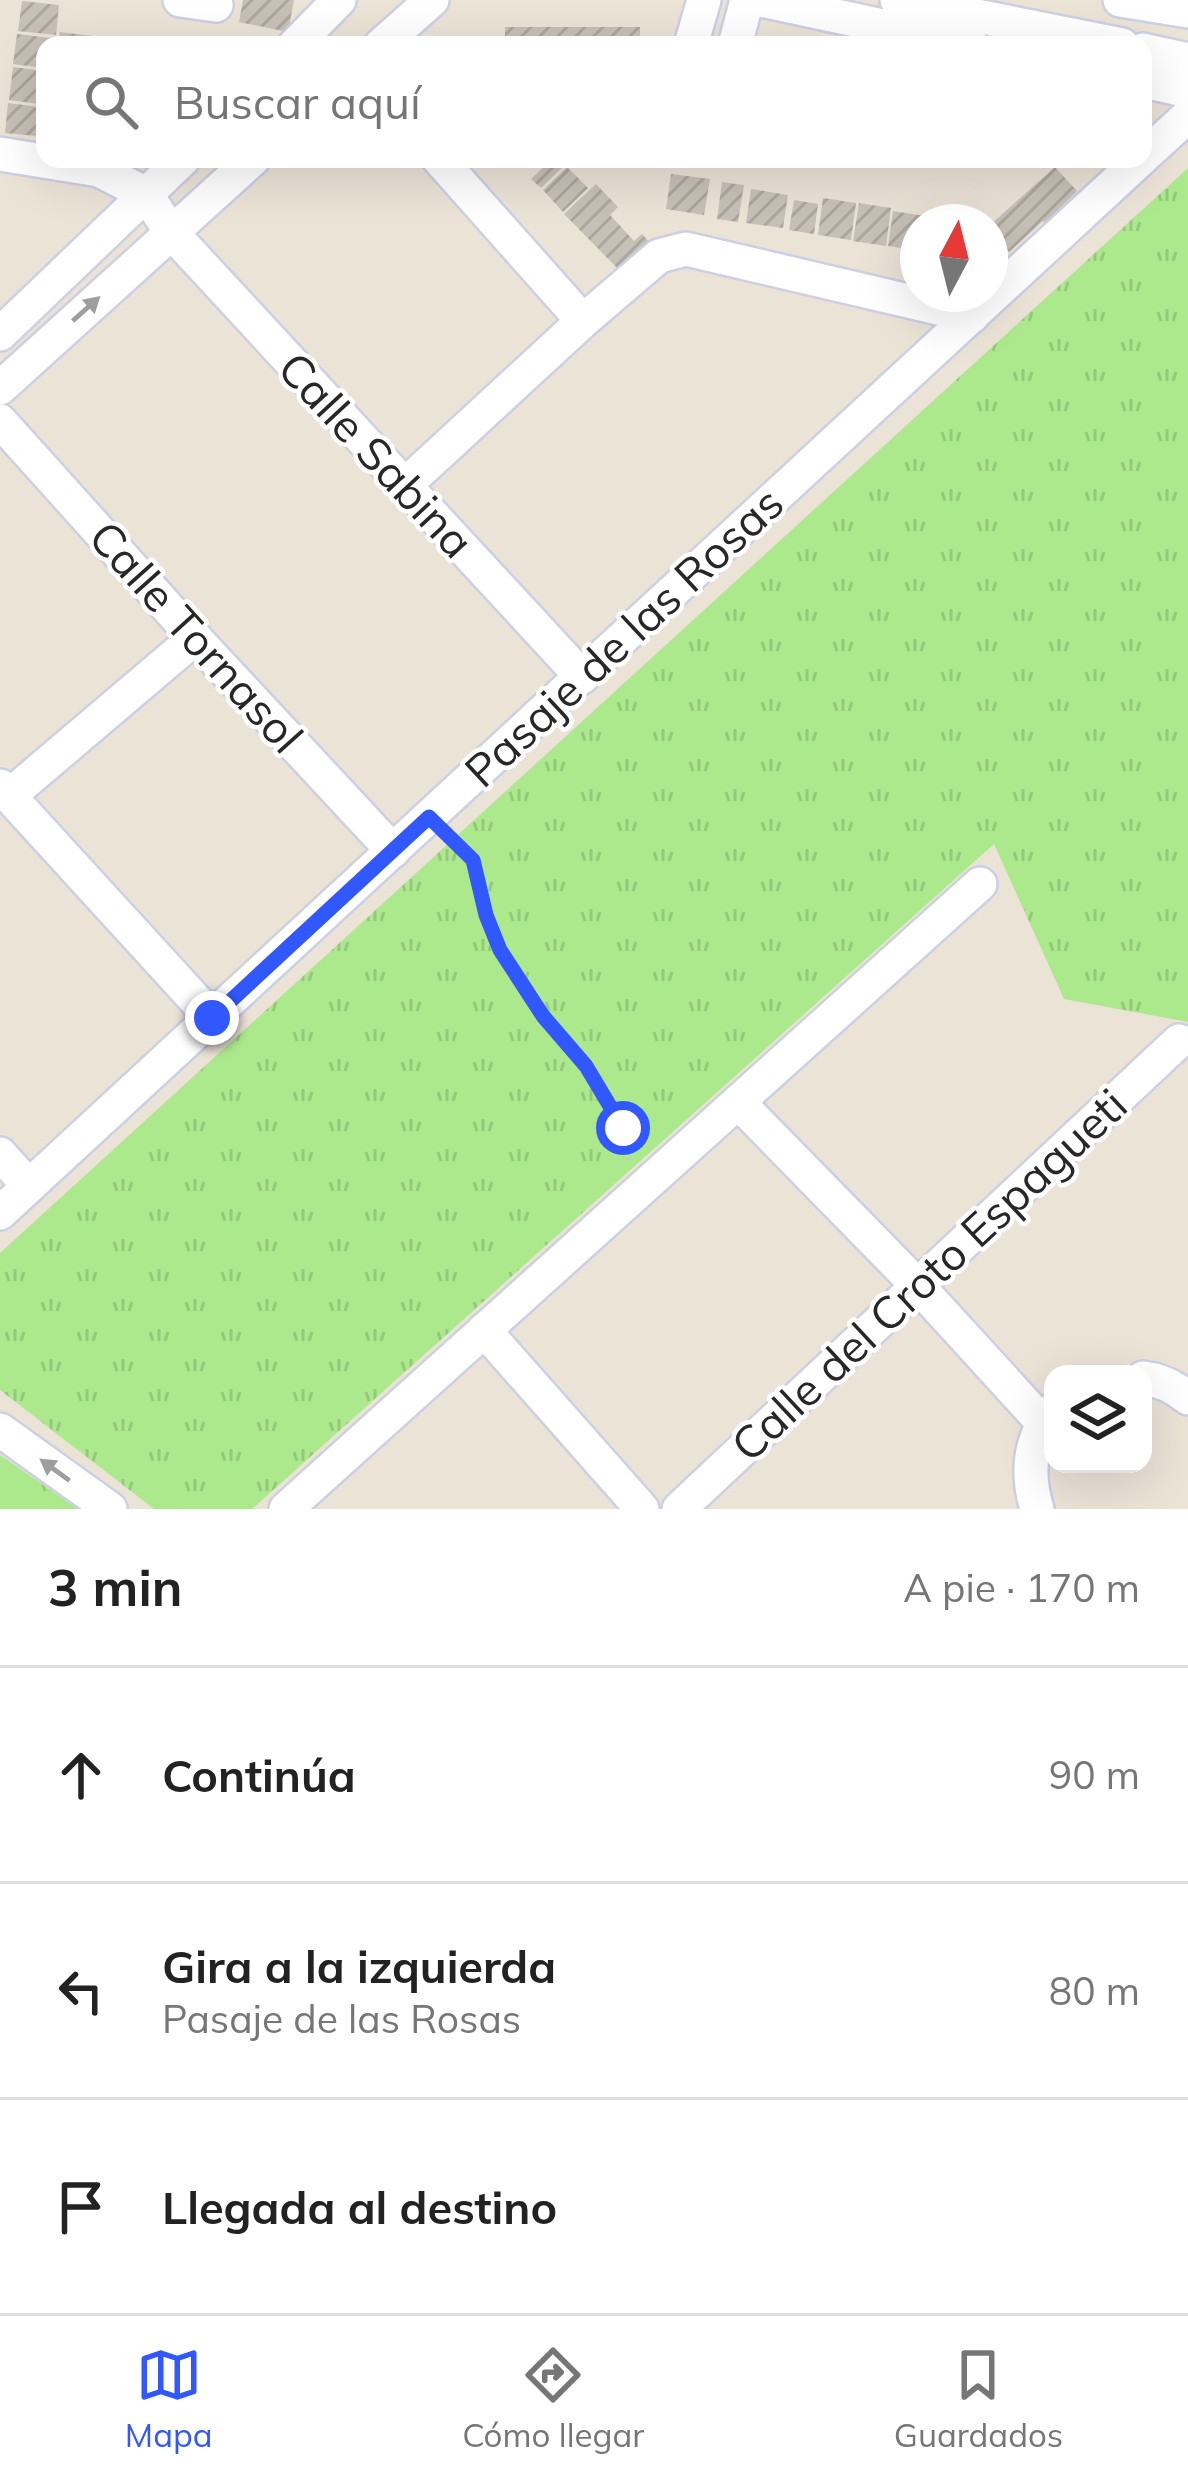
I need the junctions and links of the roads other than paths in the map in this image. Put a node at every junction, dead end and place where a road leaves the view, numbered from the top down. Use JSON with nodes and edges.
{"nodes":[{"id":1,"x":180,"y":0,"type":"edge"},
{"id":2,"x":339,"y":0,"type":"edge"},
{"id":3,"x":432,"y":0,"type":"edge"},
{"id":4,"x":704,"y":0,"type":"edge"},
{"id":5,"x":747,"y":0,"type":"edge"},
{"id":6,"x":761,"y":0,"type":"edge"},
{"id":7,"x":897,"y":0,"type":"edge"},
{"id":8,"x":1133,"y":1,"type":"edge"},
{"id":9,"x":216,"y":5,"type":"dead end"},
{"id":10,"x":1188,"y":11,"type":"edge"},
{"id":11,"x":994,"y":32,"type":"edge"},
{"id":12,"x":304,"y":36,"type":"edge"},
{"id":13,"x":391,"y":36,"type":"edge"},
{"id":14,"x":694,"y":36,"type":"edge"},
{"id":15,"x":737,"y":36,"type":"edge"},
{"id":16,"x":930,"y":36,"type":"edge"},
{"id":17,"x":1033,"y":36,"type":"edge"},
{"id":18,"x":1152,"y":52,"type":"edge"},
{"id":19,"x":1188,"y":60,"type":"edge"},
{"id":20,"x":1152,"y":84,"type":"edge"},
{"id":21,"x":1188,"y":91,"type":"edge"},
{"id":22,"x":1188,"y":116,"type":"edge"},
{"id":23,"x":1152,"y":149,"type":"edge"},
{"id":24,"x":0,"y":154,"type":"edge"},
{"id":25,"x":36,"y":160,"type":"edge"},
{"id":26,"x":87,"y":168,"type":"edge"},
{"id":27,"x":173,"y":168,"type":"edge"},
{"id":28,"x":243,"y":168,"type":"edge"},
{"id":29,"x":447,"y":168,"type":"edge"},
{"id":30,"x":1131,"y":168,"type":"edge"},
{"id":31,"x":146,"y":194,"type":"junction"},
{"id":32,"x":171,"y":232,"type":"junction"},
{"id":33,"x":972,"y":316,"type":"junction"},
{"id":34,"x":583,"y":321,"type":"junction"},
{"id":35,"x":0,"y":334,"type":"edge"},
{"id":36,"x":0,"y":388,"type":"edge"},
{"id":37,"x":0,"y":422,"type":"edge"},
{"id":38,"x":404,"y":485,"type":"junction"},
{"id":39,"x":195,"y":638,"type":"junction"},
{"id":40,"x":582,"y":677,"type":"junction"},
{"id":41,"x":4,"y":791,"type":"edge"},
{"id":42,"x":393,"y":851,"type":"junction"},
{"id":43,"x":980,"y":884,"type":"dead end"},
{"id":44,"x":212,"y":1018,"type":"junction"},
{"id":45,"x":1179,"y":1041,"type":"dead end"},
{"id":46,"x":738,"y":1102,"type":"junction"},
{"id":47,"x":0,"y":1154,"type":"edge"},
{"id":48,"x":29,"y":1186,"type":"junction"},
{"id":49,"x":0,"y":1213,"type":"edge"},
{"id":50,"x":918,"y":1286,"type":"junction"},
{"id":51,"x":484,"y":1330,"type":"junction"},
{"id":52,"x":1152,"y":1381,"type":"edge"},
{"id":53,"x":1188,"y":1399,"type":"edge"},
{"id":54,"x":1044,"y":1413,"type":"edge"},
{"id":55,"x":1044,"y":1425,"type":"edge"},
{"id":56,"x":0,"y":1430,"type":"edge"},
{"id":57,"x":110,"y":1509,"type":"edge"},
{"id":58,"x":286,"y":1509,"type":"edge"},
{"id":59,"x":642,"y":1509,"type":"edge"},
{"id":60,"x":679,"y":1509,"type":"edge"},
{"id":61,"x":1037,"y":1509,"type":"edge"}],
"edges":[{"from":1,"to":9,"type":"street"},
{"from":2,"to":12,"type":"street"},
{"from":3,"to":13,"type":"street"},
{"from":4,"to":14,"type":"street"},
{"from":5,"to":15,"type":"street"},
{"from":6,"to":16,"type":"street"},
{"from":7,"to":11,"type":"street"},
{"from":8,"to":10,"type":"street"},
{"from":11,"to":17,"type":"street"},
{"from":18,"to":19,"type":"street"},
{"from":20,"to":21,"type":"street"},
{"from":22,"to":23,"type":"street","name":"Pasaje de las Rosas"},
{"from":24,"to":25,"type":"street"},
{"from":26,"to":31,"type":"street"},
{"from":27,"to":31,"type":"street"},
{"from":28,"to":32,"type":"street"},
{"from":29,"to":34,"type":"street"},
{"from":30,"to":33,"type":"street","name":"Pasaje de las Rosas"},
{"from":31,"to":32,"type":"street","name":"Calle Sabina"},
{"from":31,"to":35,"type":"street"},
{"from":36,"to":32,"type":"street","one_way":true},
{"from":32,"to":38,"type":"street","name":"Calle Sabina"},
{"from":33,"to":34,"type":"street"},
{"from":33,"to":40,"type":"street","name":"Pasaje de las Rosas"},
{"from":34,"to":38,"type":"street"},
{"from":37,"to":39,"type":"street","name":"Calle Tornasol"},
{"from":38,"to":40,"type":"street","name":"Calle Sabina"},
{"from":39,"to":41,"type":"street"},
{"from":39,"to":42,"type":"street","name":"Calle Tornasol"},
{"from":40,"to":42,"type":"street","name":"Pasaje de las Rosas"},
{"from":41,"to":44,"type":"street"},
{"from":42,"to":44,"type":"street","name":"Pasaje de las Rosas"},
{"from":43,"to":46,"type":"street"},
{"from":44,"to":48,"type":"street","name":"Pasaje de las Rosas"},
{"from":45,"to":50,"type":"street","name":"Calle del Croto Espagueti"},
{"from":46,"to":50,"type":"street"},
{"from":46,"to":51,"type":"street"},
{"from":47,"to":48,"type":"street"},
{"from":48,"to":49,"type":"street","name":"Pasaje de las Rosas"},
{"from":50,"to":54,"type":"street"},
{"from":50,"to":60,"type":"street","name":"Calle del Croto Espagueti"},
{"from":51,"to":58,"type":"street"},
{"from":51,"to":59,"type":"street"},
{"from":52,"to":53,"type":"street"},
{"from":55,"to":61,"type":"street"},
{"from":57,"to":56,"type":"street","one_way":true}]}
